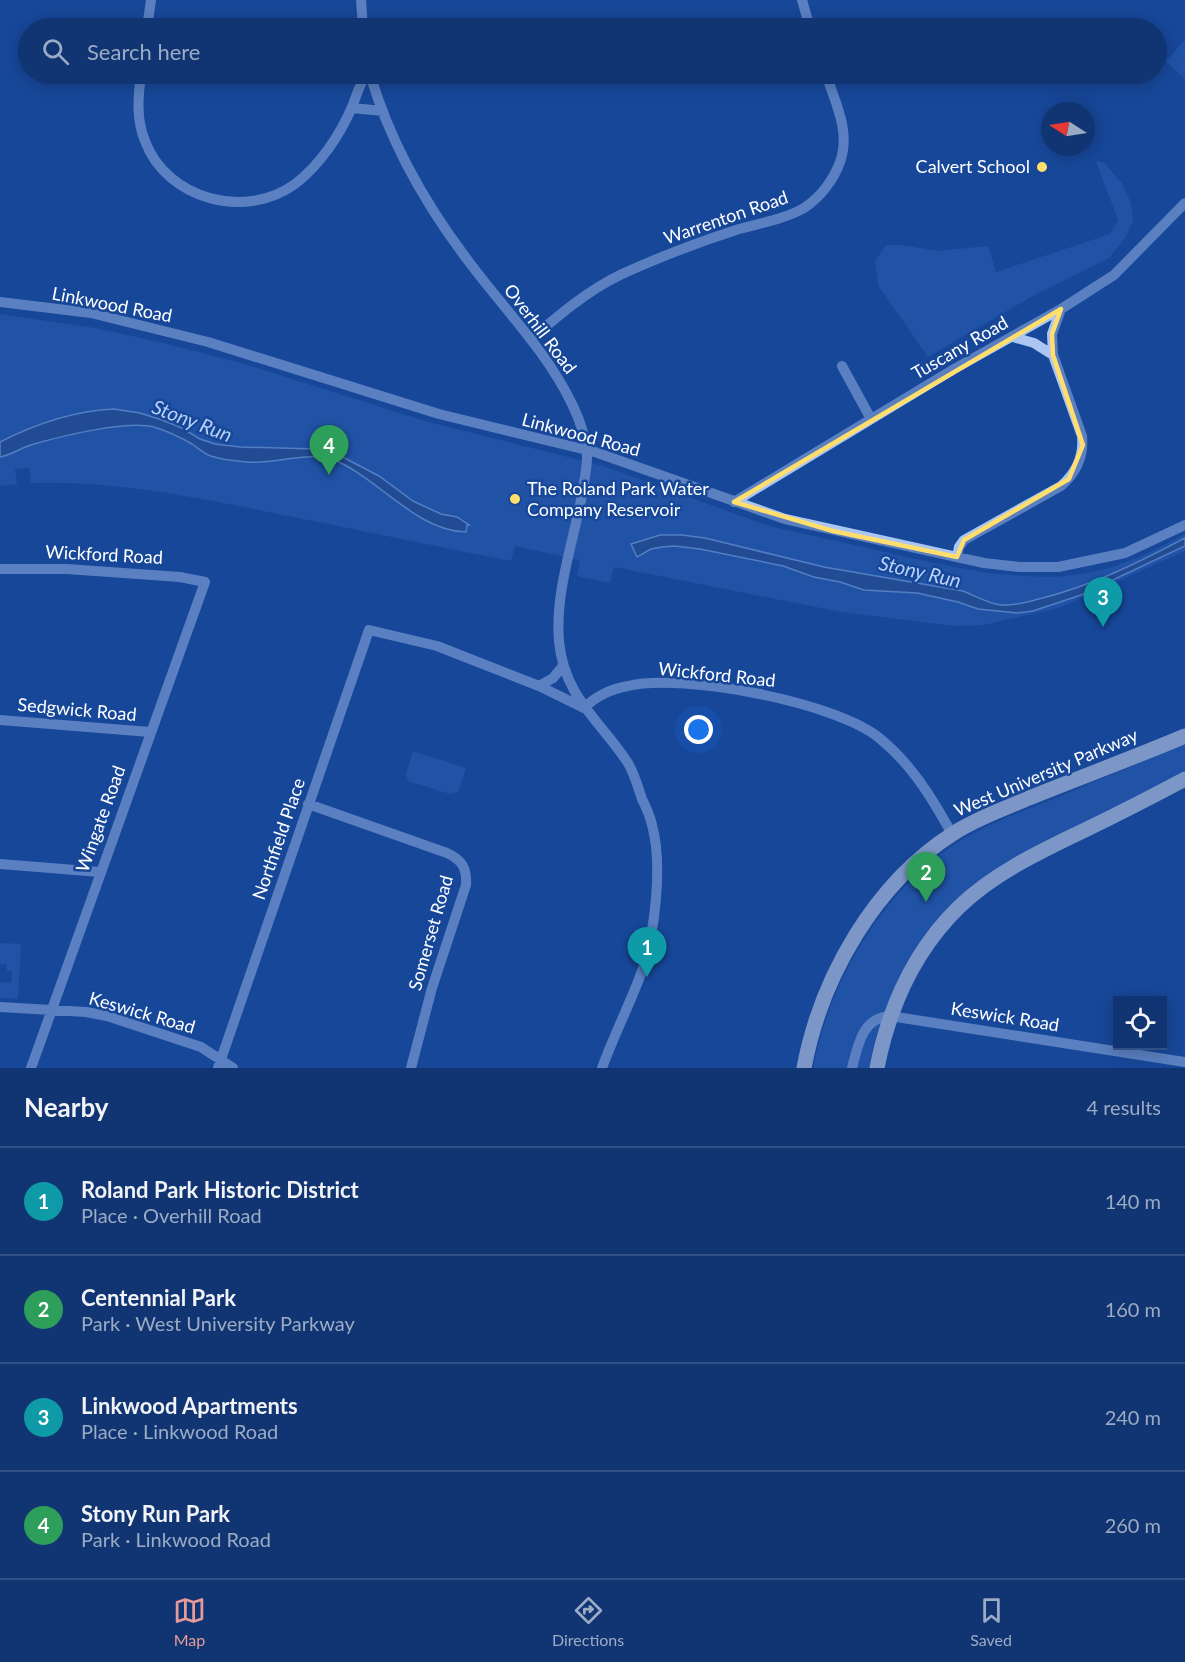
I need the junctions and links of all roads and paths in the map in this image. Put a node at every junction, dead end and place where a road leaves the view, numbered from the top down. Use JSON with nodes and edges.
{"nodes":[{"id":1,"x":150,"y":0,"type":"edge"},
{"id":2,"x":361,"y":0,"type":"edge"},
{"id":3,"x":802,"y":0,"type":"edge"},
{"id":4,"x":148,"y":18,"type":"edge"},
{"id":5,"x":362,"y":18,"type":"edge"},
{"id":6,"x":807,"y":18,"type":"edge"},
{"id":7,"x":140,"y":84,"type":"edge"},
{"id":8,"x":360,"y":84,"type":"edge"},
{"id":9,"x":372,"y":84,"type":"edge"},
{"id":10,"x":829,"y":84,"type":"edge"},
{"id":11,"x":352,"y":108,"type":"junction"},
{"id":12,"x":382,"y":111,"type":"junction"},
{"id":13,"x":1185,"y":203,"type":"edge"},
{"id":14,"x":0,"y":302,"type":"edge"},
{"id":15,"x":1061,"y":309,"type":"junction"},
{"id":16,"x":1013,"y":337,"type":"junction"},
{"id":17,"x":531,"y":339,"type":"junction"},
{"id":18,"x":1053,"y":355,"type":"junction"},
{"id":19,"x":842,"y":366,"type":"dead end"},
{"id":20,"x":871,"y":419,"type":"junction"},
{"id":21,"x":586,"y":450,"type":"junction"},
{"id":22,"x":734,"y":502,"type":"junction"},
{"id":23,"x":1185,"y":525,"type":"edge"},
{"id":24,"x":957,"y":557,"type":"junction"},
{"id":25,"x":0,"y":569,"type":"edge"},
{"id":26,"x":205,"y":582,"type":"joint"},
{"id":27,"x":563,"y":666,"type":"junction"},
{"id":28,"x":539,"y":686,"type":"junction"},
{"id":29,"x":584,"y":708,"type":"junction"},
{"id":30,"x":0,"y":720,"type":"edge"},
{"id":31,"x":150,"y":732,"type":"junction"},
{"id":32,"x":1185,"y":736,"type":"edge"},
{"id":33,"x":1185,"y":779,"type":"edge"},
{"id":34,"x":308,"y":804,"type":"junction"},
{"id":35,"x":952,"y":834,"type":"junction"},
{"id":36,"x":0,"y":864,"type":"edge"},
{"id":37,"x":100,"y":872,"type":"junction"},
{"id":38,"x":0,"y":1007,"type":"edge"},
{"id":39,"x":50,"y":1010,"type":"junction"},
{"id":40,"x":890,"y":1016,"type":"junction"},
{"id":41,"x":1185,"y":1062,"type":"edge"},
{"id":42,"x":220,"y":1063,"type":"edge"},
{"id":43,"x":30,"y":1068,"type":"edge"},
{"id":44,"x":233,"y":1068,"type":"edge"},
{"id":45,"x":411,"y":1068,"type":"edge"},
{"id":46,"x":602,"y":1068,"type":"edge"},
{"id":47,"x":804,"y":1068,"type":"edge"},
{"id":48,"x":852,"y":1068,"type":"edge"},
{"id":49,"x":877,"y":1068,"type":"edge"}],
"edges":[{"from":1,"to":4,"type":"street"},
{"from":2,"to":5,"type":"street"},
{"from":3,"to":6,"type":"street"},
{"from":7,"to":11,"type":"street"},
{"from":8,"to":11,"type":"street"},
{"from":9,"to":12,"type":"street","name":"Overhill Road"},
{"from":10,"to":17,"type":"street","name":"Warrenton Road"},
{"from":11,"to":12,"type":"street"},
{"from":12,"to":17,"type":"street","name":"Overhill Road"},
{"from":13,"to":15,"type":"street","name":"Tuscany Road"},
{"from":14,"to":21,"type":"street","name":"Linkwood Road"},
{"from":15,"to":16,"type":"street","name":"Tuscany Road"},
{"from":15,"to":18,"type":"street"},
{"from":16,"to":18,"type":"street"},
{"from":16,"to":20,"type":"street","name":"Tuscany Road"},
{"from":17,"to":21,"type":"street","name":"Overhill Road"},
{"from":18,"to":24,"type":"street"},
{"from":19,"to":20,"type":"street"},
{"from":20,"to":22,"type":"street","name":"Tuscany Road"},
{"from":21,"to":22,"type":"street","name":"Linkwood Road"},
{"from":21,"to":27,"type":"street","name":"Overhill Road"},
{"from":22,"to":24,"type":"street","name":"Linkwood Road"},
{"from":23,"to":24,"type":"street","name":"Linkwood Road"},
{"from":25,"to":26,"type":"street","name":"Wickford Road"},
{"from":26,"to":31,"type":"street","name":"Wingate Road"},
{"from":27,"to":28,"type":"street"},
{"from":27,"to":29,"type":"street","name":"Overhill Road"},
{"from":28,"to":29,"type":"street"},
{"from":28,"to":34,"type":"street","name":"Northfield Place"},
{"from":29,"to":35,"type":"street","name":"Wickford Road"},
{"from":29,"to":46,"type":"street","name":"Overhill Road"},
{"from":30,"to":31,"type":"street","name":"Sedgwick Road"},
{"from":31,"to":37,"type":"street","name":"Wingate Road"},
{"from":32,"to":35,"type":"main road","name":"West University Parkway"},
{"from":33,"to":40,"type":"main road"},
{"from":34,"to":42,"type":"street","name":"Northfield Place"},
{"from":34,"to":45,"type":"street","name":"Somerset Road"},
{"from":35,"to":47,"type":"main road","name":"West University Parkway"},
{"from":36,"to":37,"type":"street"},
{"from":37,"to":39,"type":"street","name":"Wingate Road"},
{"from":38,"to":39,"type":"street","name":"Keswick Road"},
{"from":39,"to":42,"type":"street","name":"Keswick Road"},
{"from":39,"to":43,"type":"street","name":"Wingate Road"},
{"from":40,"to":41,"type":"street","name":"Keswick Road"},
{"from":40,"to":48,"type":"street"},
{"from":40,"to":49,"type":"main road"},
{"from":42,"to":44,"type":"street","name":"Keswick Road"}]}
